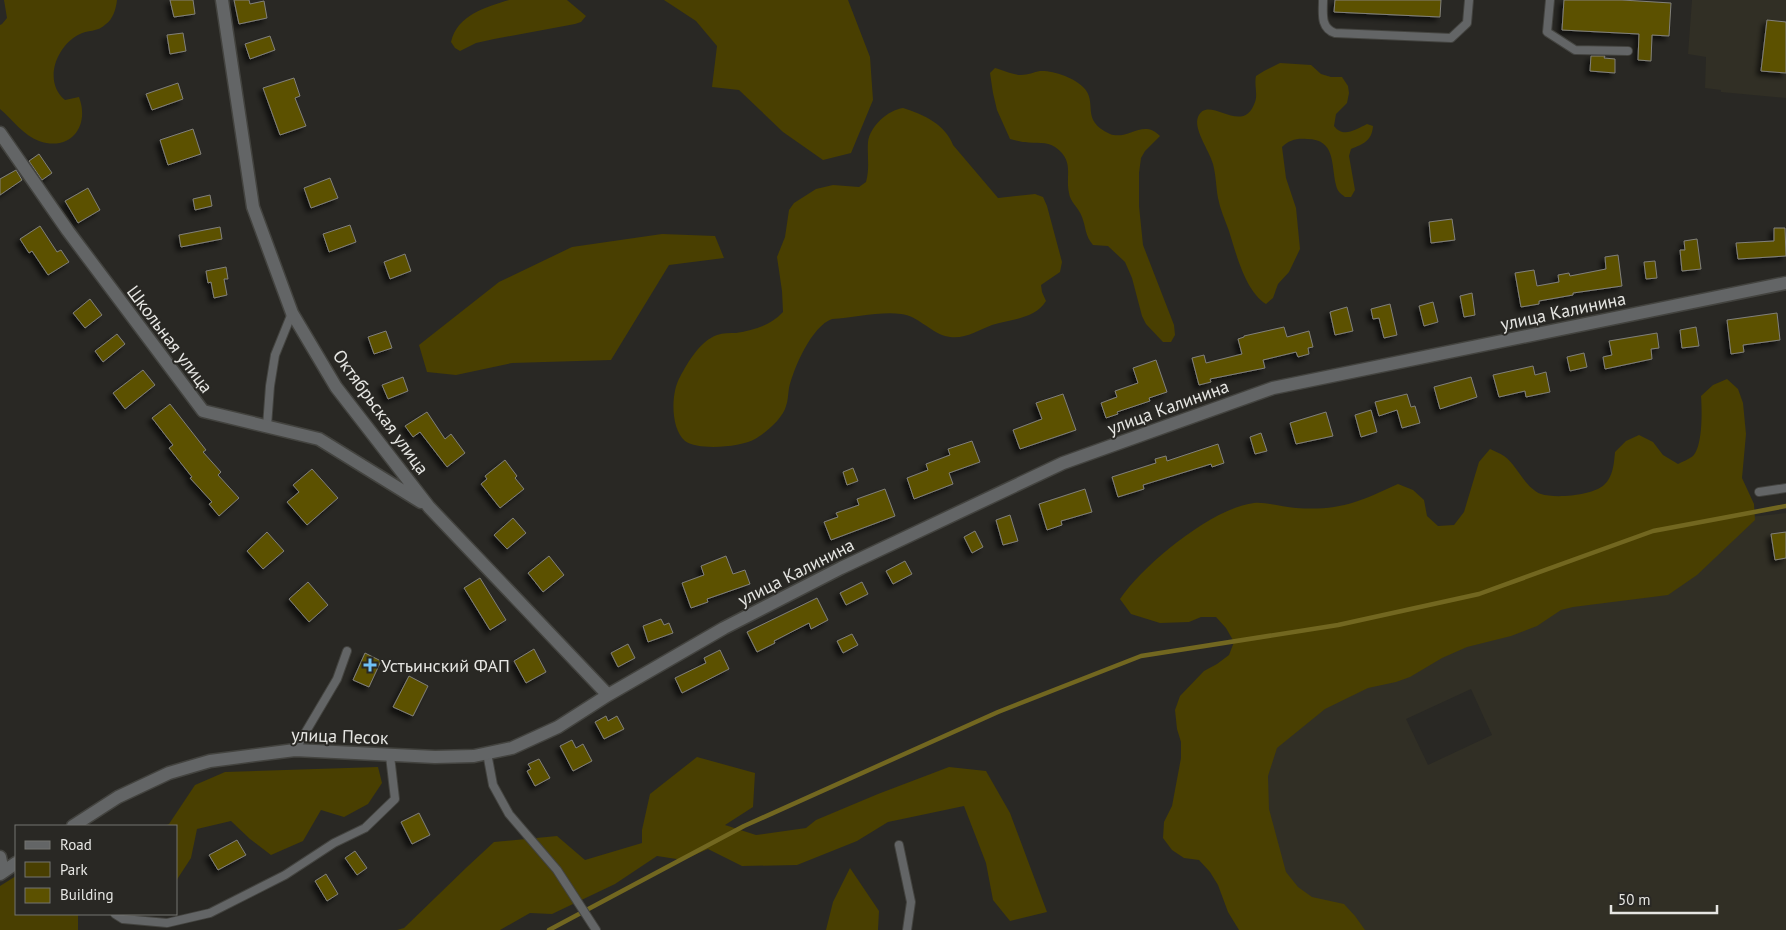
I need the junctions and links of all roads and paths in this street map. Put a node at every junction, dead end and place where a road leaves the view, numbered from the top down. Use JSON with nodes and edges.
{"nodes":[{"id":1,"x":222,"y":0,"type":"edge"},
{"id":2,"x":1323,"y":0,"type":"edge"},
{"id":3,"x":1469,"y":0,"type":"edge"},
{"id":4,"x":1550,"y":0,"type":"edge"},
{"id":5,"x":1628,"y":51,"type":"dead end"},
{"id":6,"x":0,"y":133,"type":"edge"},
{"id":7,"x":1786,"y":283,"type":"edge"},
{"id":8,"x":292,"y":313,"type":"junction"},
{"id":9,"x":267,"y":426,"type":"junction"},
{"id":10,"x":1786,"y":488,"type":"edge"},
{"id":11,"x":1759,"y":492,"type":"dead end"},
{"id":12,"x":429,"y":507,"type":"junction"},
{"id":13,"x":347,"y":651,"type":"dead end"},
{"id":14,"x":608,"y":695,"type":"junction"},
{"id":15,"x":295,"y":750,"type":"junction"},
{"id":16,"x":487,"y":754,"type":"junction"},
{"id":17,"x":390,"y":756,"type":"junction"},
{"id":18,"x":75,"y":825,"type":"edge"},
{"id":19,"x":899,"y":845,"type":"dead end"},
{"id":20,"x":0,"y":858,"type":"edge"},
{"id":21,"x":15,"y":864,"type":"edge"},
{"id":22,"x":1,"y":873,"type":"edge"},
{"id":23,"x":116,"y":915,"type":"edge"},
{"id":24,"x":596,"y":930,"type":"edge"},
{"id":25,"x":907,"y":930,"type":"edge"}],
"edges":[{"from":1,"to":8,"type":"street","name":"Октябрьская улица"},
{"from":2,"to":3,"type":"lane"},
{"from":4,"to":5,"type":"lane"},
{"from":6,"to":9,"type":"street","name":"Школьная улица"},
{"from":7,"to":14,"type":"street","name":"улица Калинина"},
{"from":8,"to":9,"type":"lane"},
{"from":8,"to":12,"type":"street","name":"Октябрьская улица"},
{"from":9,"to":12,"type":"street","name":"Школьная улица"},
{"from":10,"to":11,"type":"lane"},
{"from":12,"to":14,"type":"street","name":"Октябрьская улица"},
{"from":13,"to":15,"type":"lane"},
{"from":14,"to":16,"type":"street","name":"улица Песок"},
{"from":15,"to":17,"type":"street","name":"улица Песок"},
{"from":15,"to":18,"type":"street","name":"улица Песок"},
{"from":16,"to":17,"type":"street","name":"улица Песок"},
{"from":16,"to":24,"type":"lane"},
{"from":17,"to":23,"type":"lane"},
{"from":19,"to":25,"type":"lane"},
{"from":20,"to":22,"type":"street"},
{"from":21,"to":22,"type":"street"}]}
